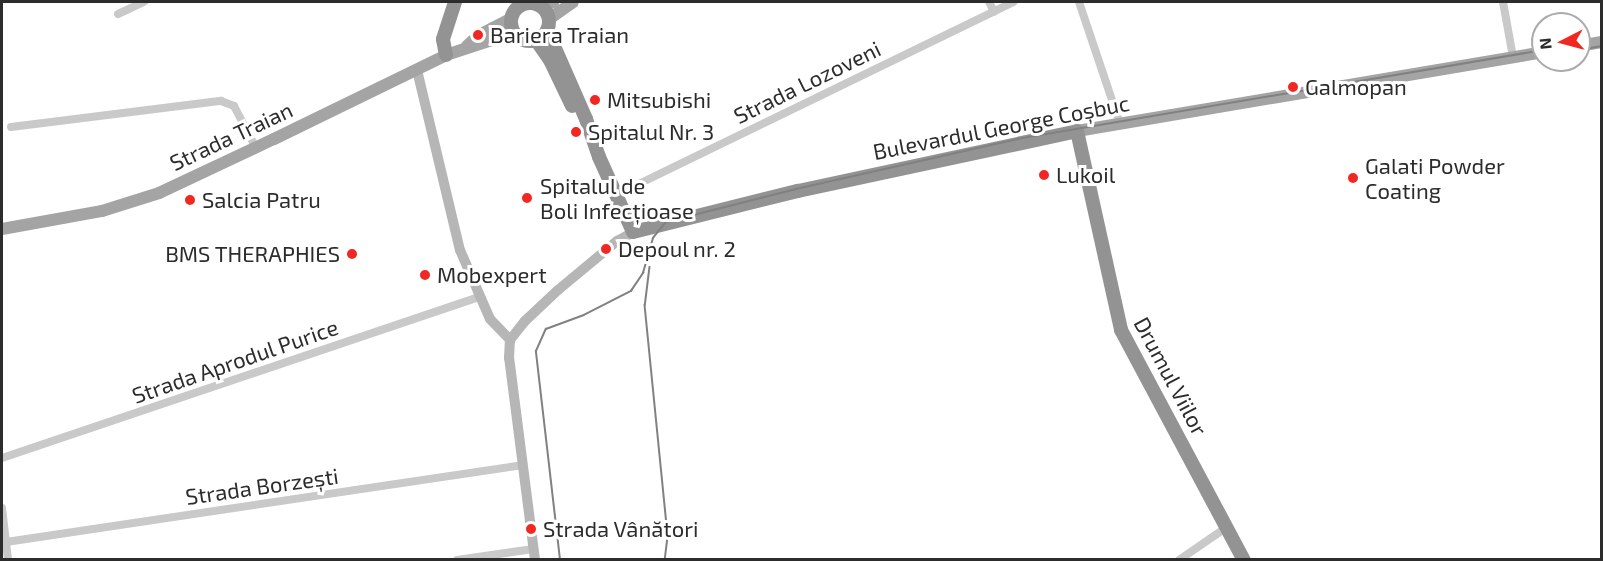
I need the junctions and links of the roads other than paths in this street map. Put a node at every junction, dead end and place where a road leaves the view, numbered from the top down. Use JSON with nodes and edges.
{"nodes":[{"id":1,"x":144,"y":2,"type":"edge"},
{"id":2,"x":455,"y":2,"type":"edge"},
{"id":3,"x":506,"y":2,"type":"edge"},
{"id":4,"x":573,"y":2,"type":"edge"},
{"id":5,"x":989,"y":2,"type":"edge"},
{"id":6,"x":1014,"y":2,"type":"edge"},
{"id":7,"x":1079,"y":2,"type":"edge"},
{"id":8,"x":1503,"y":2,"type":"edge"},
{"id":9,"x":547,"y":4,"type":"edge"},
{"id":10,"x":516,"y":9,"type":"edge"},
{"id":11,"x":994,"y":12,"type":"junction"},
{"id":12,"x":118,"y":14,"type":"dead end"},
{"id":13,"x":548,"y":25,"type":"junction"},
{"id":14,"x":518,"y":36,"type":"junction"},
{"id":15,"x":536,"y":40,"type":"junction"},
{"id":16,"x":467,"y":46,"type":"junction"},
{"id":17,"x":1531,"y":54,"type":"edge"},
{"id":18,"x":446,"y":55,"type":"junction"},
{"id":19,"x":1513,"y":57,"type":"junction"},
{"id":20,"x":417,"y":70,"type":"junction"},
{"id":21,"x":1120,"y":124,"type":"junction"},
{"id":22,"x":11,"y":127,"type":"dead end"},
{"id":23,"x":1077,"y":131,"type":"junction"},
{"id":24,"x":256,"y":148,"type":"junction"},
{"id":25,"x":599,"y":157,"type":"junction"},
{"id":26,"x":616,"y":195,"type":"junction"},
{"id":27,"x":2,"y":229,"type":"edge"},
{"id":28,"x":633,"y":232,"type":"junction"},
{"id":29,"x":479,"y":297,"type":"junction"},
{"id":30,"x":510,"y":340,"type":"junction"},
{"id":31,"x":2,"y":458,"type":"edge"},
{"id":32,"x":523,"y":465,"type":"junction"},
{"id":33,"x":2,"y":508,"type":"edge"},
{"id":34,"x":1227,"y":527,"type":"junction"},
{"id":35,"x":6,"y":542,"type":"junction"},
{"id":36,"x":534,"y":554,"type":"edge"},
{"id":37,"x":8,"y":560,"type":"edge"},
{"id":38,"x":457,"y":560,"type":"edge"},
{"id":39,"x":1179,"y":560,"type":"edge"},
{"id":40,"x":1244,"y":560,"type":"edge"}],
"edges":[{"from":1,"to":12,"type":"street"},
{"from":2,"to":18,"type":"highway"},
{"from":3,"to":10,"type":"highway"},
{"from":4,"to":13,"type":"main road"},
{"from":5,"to":11,"type":"street"},
{"from":6,"to":11,"type":"street","name":"Strada Lozoveni"},
{"from":7,"to":21,"type":"street"},
{"from":8,"to":19,"type":"street"},
{"from":9,"to":10,"type":"highway"},
{"from":9,"to":13,"type":"highway"},
{"from":10,"to":14,"type":"highway"},
{"from":10,"to":16,"type":"main road","name":"Strada Traian"},
{"from":11,"to":26,"type":"street","name":"Strada Lozoveni"},
{"from":13,"to":15,"type":"highway"},
{"from":13,"to":25,"type":"highway"},
{"from":14,"to":15,"type":"highway"},
{"from":14,"to":16,"type":"main road","name":"Strada Traian"},
{"from":15,"to":25,"type":"highway"},
{"from":16,"to":18,"type":"main road","name":"Strada Traian"},
{"from":17,"to":19,"type":"main road","name":"Bulevardul George Coșbuc"},
{"from":18,"to":20,"type":"main road","name":"Strada Traian"},
{"from":19,"to":21,"type":"main road","name":"Bulevardul George Coșbuc"},
{"from":20,"to":24,"type":"main road","name":"Strada Traian"},
{"from":20,"to":29,"type":"street"},
{"from":21,"to":23,"type":"main road","name":"Bulevardul George Coșbuc"},
{"from":22,"to":24,"type":"street"},
{"from":23,"to":28,"type":"highway","name":"Bulevardul George Coșbuc"},
{"from":23,"to":34,"type":"highway","name":"Drumul Viilor"},
{"from":24,"to":27,"type":"main road","name":"Strada Traian"},
{"from":25,"to":26,"type":"highway"},
{"from":26,"to":28,"type":"highway"},
{"from":28,"to":30,"type":"street","name":"Bulevardul George Coșbuc"},
{"from":29,"to":30,"type":"street"},
{"from":29,"to":31,"type":"street","name":"Strada Aprodul Purice"},
{"from":30,"to":32,"type":"street"},
{"from":32,"to":35,"type":"street","name":"Strada Borzești"},
{"from":32,"to":36,"type":"street"},
{"from":33,"to":35,"type":"street"},
{"from":34,"to":39,"type":"street"},
{"from":34,"to":40,"type":"highway","name":"Drumul Viilor"},
{"from":35,"to":37,"type":"street"},
{"from":36,"to":38,"type":"street"}]}
